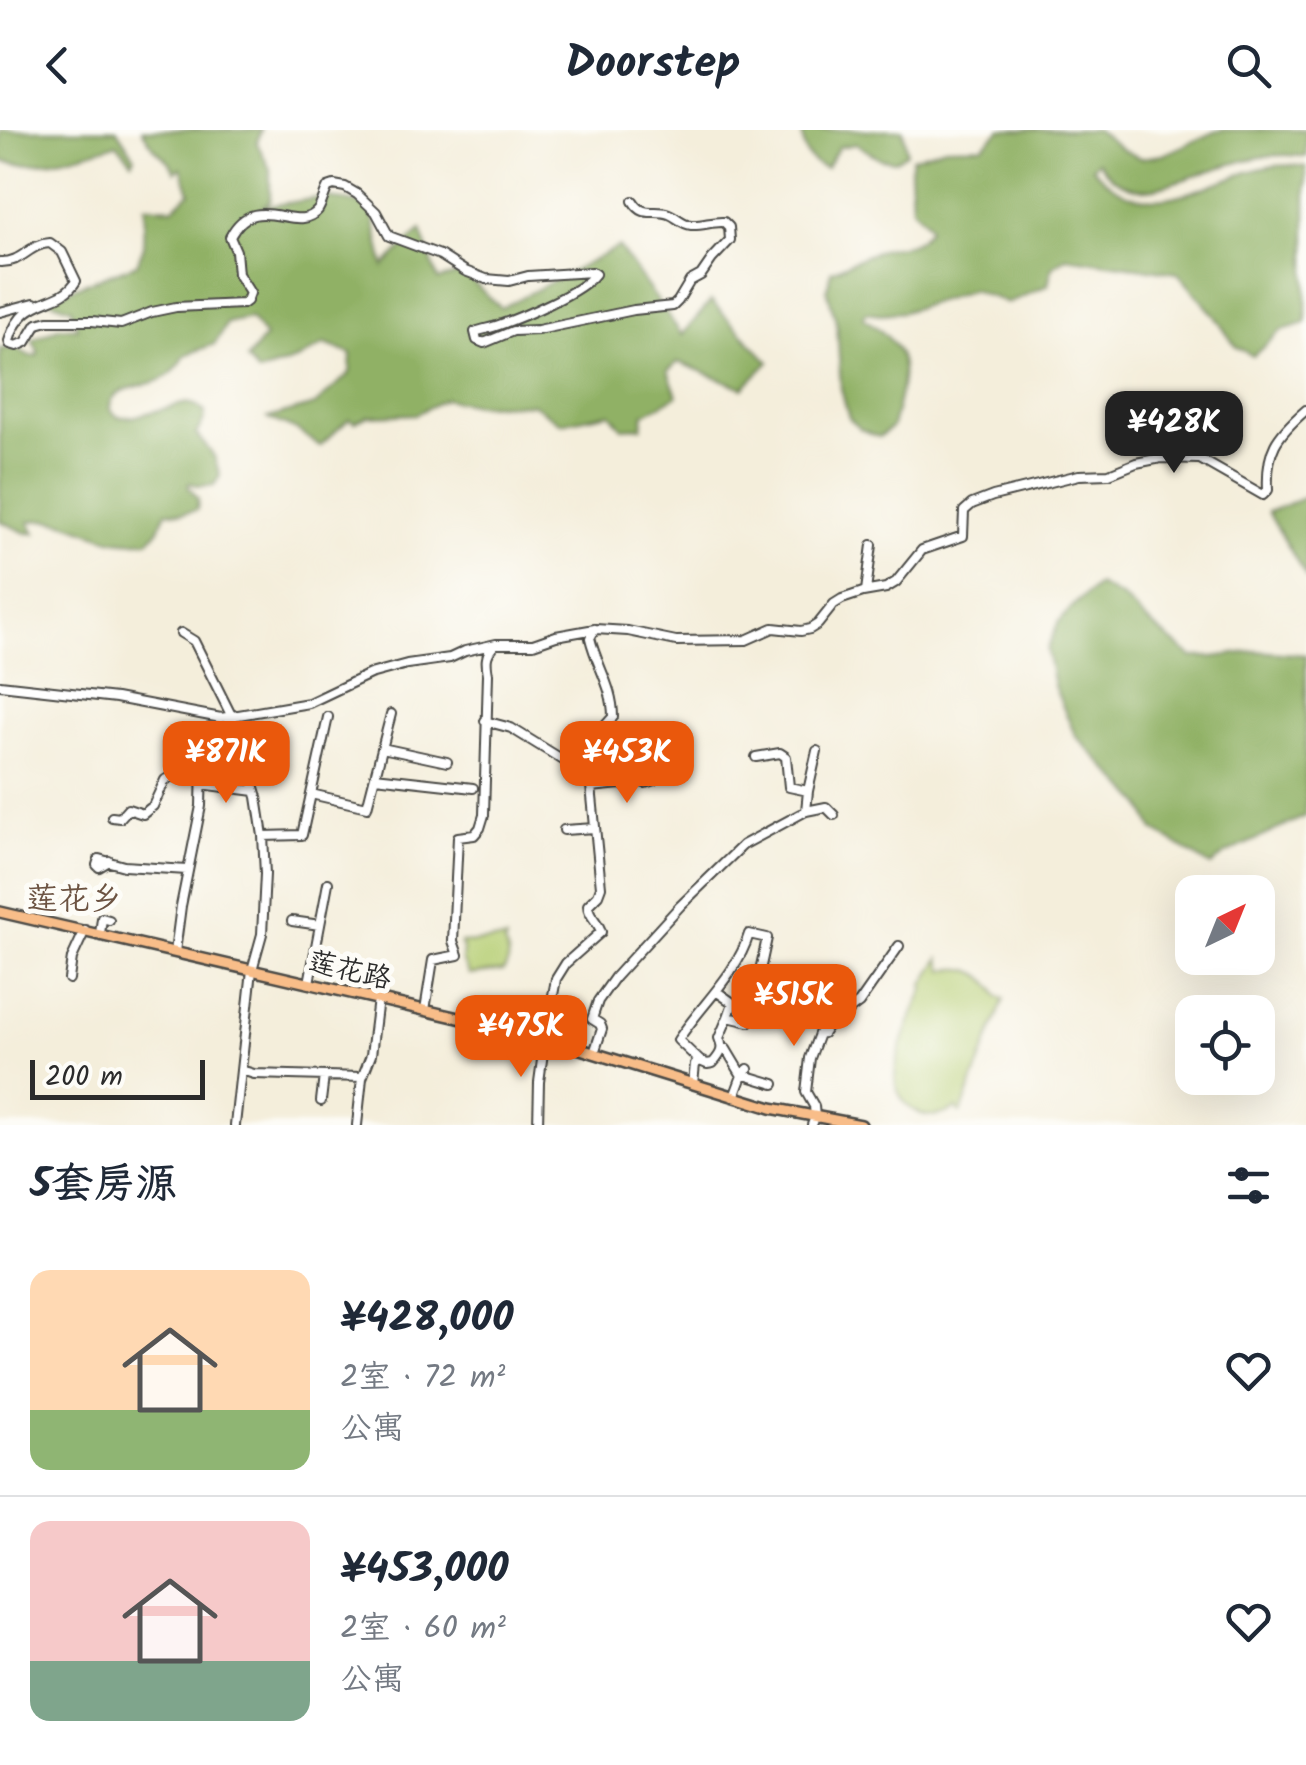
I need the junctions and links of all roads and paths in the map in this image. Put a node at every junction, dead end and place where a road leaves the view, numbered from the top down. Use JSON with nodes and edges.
{"nodes":[{"id":1,"x":633,"y":201,"type":"dead end"},
{"id":2,"x":0,"y":262,"type":"edge"},
{"id":3,"x":49,"y":299,"type":"junction"},
{"id":4,"x":0,"y":312,"type":"edge"},
{"id":5,"x":10,"y":344,"type":"junction"},
{"id":6,"x":0,"y":345,"type":"edge"},
{"id":7,"x":1306,"y":410,"type":"edge"},
{"id":8,"x":872,"y":545,"type":"dead end"},
{"id":9,"x":866,"y":591,"type":"junction"},
{"id":10,"x":595,"y":629,"type":"junction"},
{"id":11,"x":181,"y":632,"type":"dead end"},
{"id":12,"x":496,"y":644,"type":"junction"},
{"id":13,"x":0,"y":685,"type":"edge"},
{"id":14,"x":391,"y":714,"type":"dead end"},
{"id":15,"x":232,"y":717,"type":"junction"},
{"id":16,"x":221,"y":718,"type":"junction"},
{"id":17,"x":328,"y":718,"type":"dead end"},
{"id":18,"x":485,"y":721,"type":"junction"},
{"id":19,"x":382,"y":748,"type":"junction"},
{"id":20,"x":270,"y":750,"type":"dead end"},
{"id":21,"x":817,"y":750,"type":"dead end"},
{"id":22,"x":756,"y":757,"type":"dead end"},
{"id":23,"x":203,"y":762,"type":"junction"},
{"id":24,"x":246,"y":762,"type":"junction"},
{"id":25,"x":447,"y":762,"type":"dead end"},
{"id":26,"x":555,"y":773,"type":"dead end"},
{"id":27,"x":569,"y":773,"type":"junction"},
{"id":28,"x":590,"y":773,"type":"junction"},
{"id":29,"x":375,"y":777,"type":"junction"},
{"id":30,"x":654,"y":780,"type":"dead end"},
{"id":31,"x":202,"y":784,"type":"junction"},
{"id":32,"x":591,"y":787,"type":"junction"},
{"id":33,"x":473,"y":788,"type":"dead end"},
{"id":34,"x":255,"y":791,"type":"junction"},
{"id":35,"x":808,"y":791,"type":"junction"},
{"id":36,"x":311,"y":794,"type":"junction"},
{"id":37,"x":806,"y":811,"type":"junction"},
{"id":38,"x":834,"y":816,"type":"dead end"},
{"id":39,"x":112,"y":817,"type":"dead end"},
{"id":40,"x":595,"y":828,"type":"junction"},
{"id":41,"x":564,"y":830,"type":"dead end"},
{"id":42,"x":263,"y":836,"type":"junction"},
{"id":43,"x":109,"y":861,"type":"dead end"},
{"id":44,"x":188,"y":870,"type":"junction"},
{"id":45,"x":328,"y":883,"type":"dead end"},
{"id":46,"x":0,"y":912,"type":"edge"},
{"id":47,"x":109,"y":920,"type":"dead end"},
{"id":48,"x":292,"y":921,"type":"dead end"},
{"id":49,"x":320,"y":925,"type":"junction"},
{"id":50,"x":84,"y":930,"type":"junction"},
{"id":51,"x":100,"y":934,"type":"junction"},
{"id":52,"x":900,"y":946,"type":"dead end"},
{"id":53,"x":175,"y":952,"type":"junction"},
{"id":54,"x":252,"y":970,"type":"junction"},
{"id":55,"x":68,"y":980,"type":"dead end"},
{"id":56,"x":309,"y":983,"type":"junction"},
{"id":57,"x":757,"y":990,"type":"junction"},
{"id":58,"x":716,"y":991,"type":"junction"},
{"id":59,"x":378,"y":999,"type":"junction"},
{"id":60,"x":425,"y":1010,"type":"junction"},
{"id":61,"x":728,"y":1017,"type":"junction"},
{"id":62,"x":820,"y":1037,"type":"junction"},
{"id":63,"x":544,"y":1038,"type":"junction"},
{"id":64,"x":726,"y":1049,"type":"dead end"},
{"id":65,"x":594,"y":1053,"type":"junction"},
{"id":66,"x":700,"y":1060,"type":"junction"},
{"id":67,"x":241,"y":1070,"type":"junction"},
{"id":68,"x":745,"y":1072,"type":"junction"},
{"id":69,"x":324,"y":1076,"type":"junction"},
{"id":70,"x":362,"y":1077,"type":"junction"},
{"id":71,"x":693,"y":1084,"type":"junction"},
{"id":72,"x":774,"y":1084,"type":"dead end"},
{"id":73,"x":734,"y":1098,"type":"junction"},
{"id":74,"x":320,"y":1100,"type":"dead end"},
{"id":75,"x":814,"y":1121,"type":"edge"},
{"id":76,"x":235,"y":1125,"type":"edge"},
{"id":77,"x":357,"y":1125,"type":"edge"},
{"id":78,"x":538,"y":1125,"type":"edge"},
{"id":79,"x":861,"y":1125,"type":"edge"}],
"edges":[{"from":1,"to":5,"type":"street"},
{"from":2,"to":3,"type":"street"},
{"from":3,"to":4,"type":"street"},
{"from":3,"to":5,"type":"street"},
{"from":5,"to":6,"type":"street"},
{"from":7,"to":9,"type":"street"},
{"from":8,"to":9,"type":"street"},
{"from":9,"to":10,"type":"street"},
{"from":10,"to":12,"type":"street"},
{"from":10,"to":28,"type":"street"},
{"from":11,"to":15,"type":"street"},
{"from":12,"to":15,"type":"street"},
{"from":12,"to":18,"type":"street"},
{"from":13,"to":16,"type":"street"},
{"from":14,"to":19,"type":"street"},
{"from":15,"to":16,"type":"street"},
{"from":15,"to":24,"type":"street"},
{"from":16,"to":23,"type":"street"},
{"from":17,"to":36,"type":"street"},
{"from":18,"to":27,"type":"street"},
{"from":18,"to":60,"type":"street"},
{"from":19,"to":25,"type":"street"},
{"from":19,"to":29,"type":"street"},
{"from":20,"to":24,"type":"street"},
{"from":21,"to":35,"type":"street"},
{"from":22,"to":35,"type":"street"},
{"from":23,"to":24,"type":"street"},
{"from":23,"to":31,"type":"street"},
{"from":23,"to":39,"type":"street"},
{"from":24,"to":34,"type":"street"},
{"from":26,"to":27,"type":"street"},
{"from":27,"to":28,"type":"street"},
{"from":28,"to":32,"type":"street"},
{"from":29,"to":33,"type":"street"},
{"from":29,"to":36,"type":"street"},
{"from":30,"to":32,"type":"street"},
{"from":31,"to":34,"type":"street"},
{"from":31,"to":44,"type":"street"},
{"from":32,"to":40,"type":"street"},
{"from":34,"to":42,"type":"street"},
{"from":35,"to":37,"type":"street"},
{"from":36,"to":42,"type":"street"},
{"from":37,"to":38,"type":"street"},
{"from":37,"to":65,"type":"street"},
{"from":40,"to":41,"type":"street"},
{"from":40,"to":63,"type":"street"},
{"from":42,"to":54,"type":"street"},
{"from":43,"to":44,"type":"street"},
{"from":44,"to":53,"type":"street"},
{"from":45,"to":49,"type":"street"},
{"from":46,"to":50,"type":"main road","name":"莲花路"},
{"from":47,"to":51,"type":"street"},
{"from":48,"to":49,"type":"street"},
{"from":49,"to":56,"type":"street"},
{"from":50,"to":51,"type":"main road","name":"莲花路"},
{"from":50,"to":55,"type":"street"},
{"from":51,"to":53,"type":"main road","name":"莲花路"},
{"from":52,"to":62,"type":"street"},
{"from":53,"to":54,"type":"main road","name":"莲花路"},
{"from":54,"to":56,"type":"main road","name":"莲花路"},
{"from":54,"to":67,"type":"street"},
{"from":56,"to":59,"type":"main road","name":"莲花路"},
{"from":57,"to":58,"type":"street"},
{"from":57,"to":61,"type":"street"},
{"from":57,"to":62,"type":"street"},
{"from":58,"to":61,"type":"street"},
{"from":58,"to":66,"type":"street"},
{"from":59,"to":60,"type":"main road","name":"莲花路"},
{"from":59,"to":70,"type":"street"},
{"from":60,"to":63,"type":"main road","name":"莲花路"},
{"from":61,"to":66,"type":"street"},
{"from":62,"to":75,"type":"street"},
{"from":63,"to":65,"type":"main road","name":"莲花路"},
{"from":63,"to":78,"type":"street"},
{"from":64,"to":68,"type":"street"},
{"from":65,"to":71,"type":"main road","name":"莲花路"},
{"from":66,"to":71,"type":"street"},
{"from":67,"to":69,"type":"street"},
{"from":67,"to":76,"type":"street"},
{"from":68,"to":72,"type":"street"},
{"from":68,"to":73,"type":"street"},
{"from":69,"to":70,"type":"street"},
{"from":69,"to":74,"type":"street"},
{"from":70,"to":77,"type":"street"},
{"from":71,"to":73,"type":"main road","name":"莲花路"},
{"from":73,"to":75,"type":"main road","name":"莲花路"},
{"from":75,"to":79,"type":"main road","name":"莲花路"}]}
